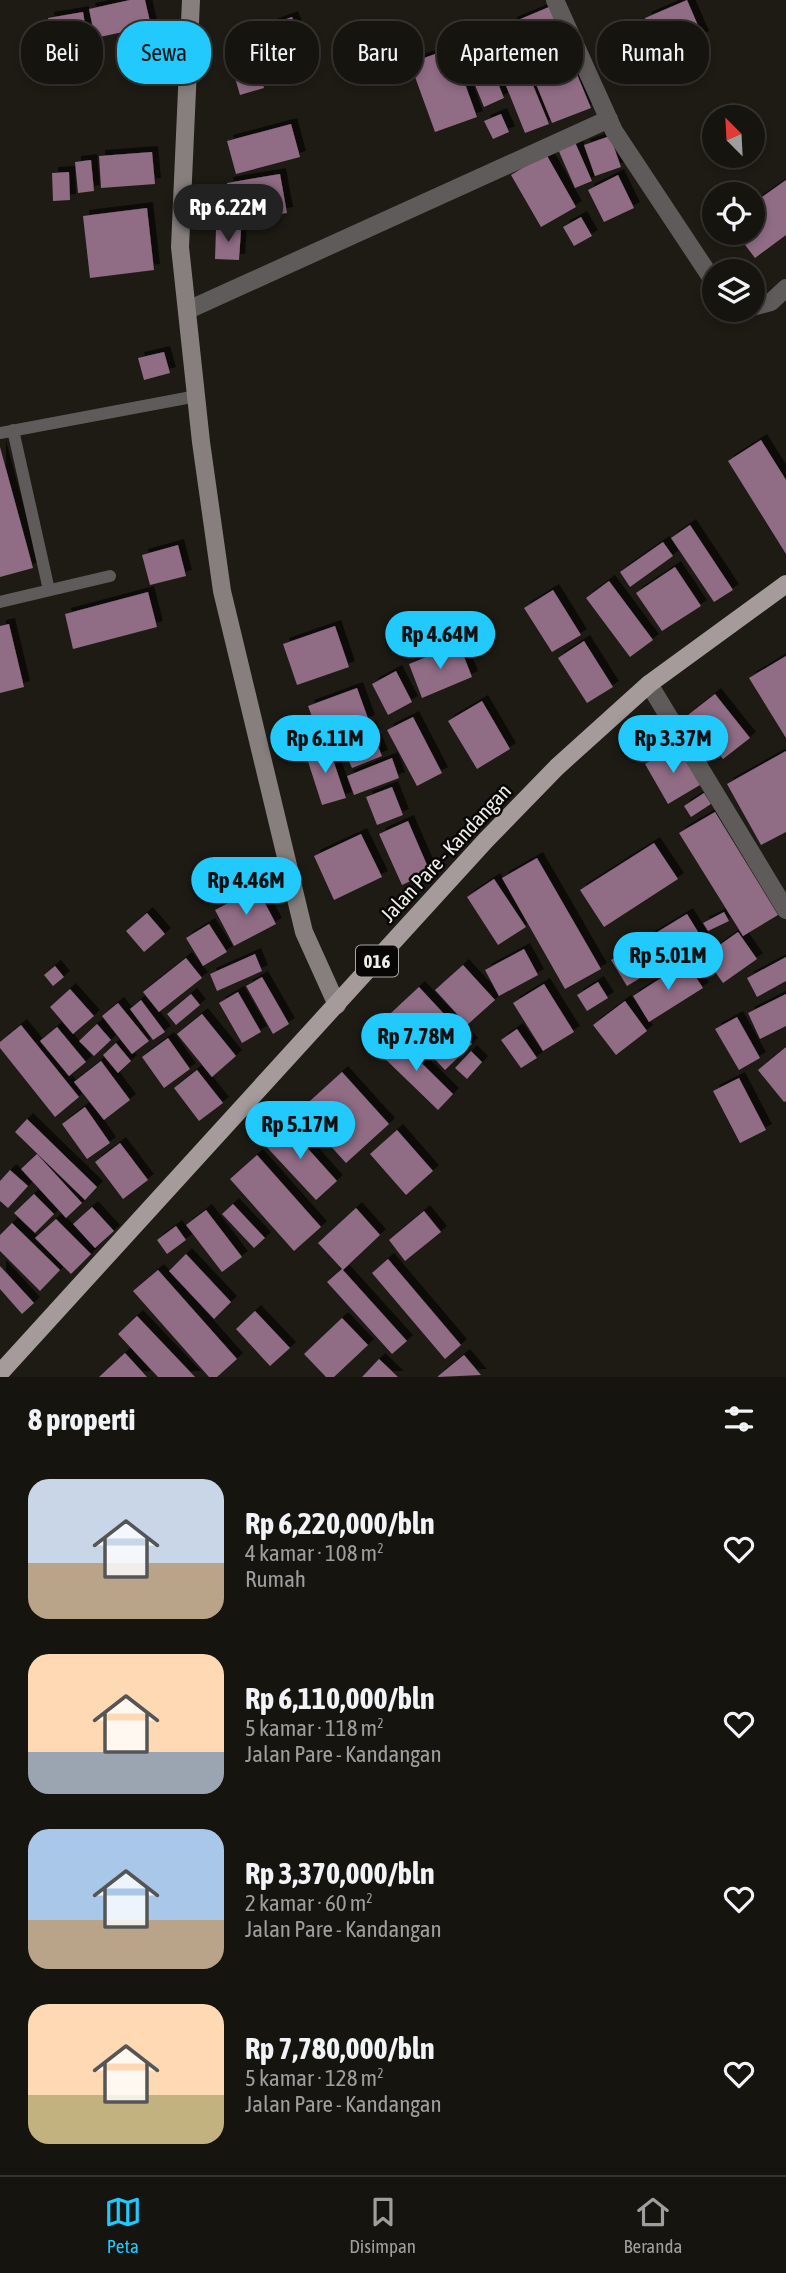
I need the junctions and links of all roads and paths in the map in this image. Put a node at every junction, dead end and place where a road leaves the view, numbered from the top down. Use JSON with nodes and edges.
{"nodes":[{"id":1,"x":191,"y":0,"type":"edge"},
{"id":2,"x":555,"y":0,"type":"edge"},
{"id":3,"x":608,"y":119,"type":"junction"},
{"id":4,"x":702,"y":264,"type":"edge"},
{"id":5,"x":786,"y":288,"type":"edge"},
{"id":6,"x":765,"y":304,"type":"edge"},
{"id":7,"x":188,"y":310,"type":"junction"},
{"id":8,"x":197,"y":396,"type":"junction"},
{"id":9,"x":13,"y":430,"type":"junction"},
{"id":10,"x":0,"y":433,"type":"edge"},
{"id":11,"x":110,"y":576,"type":"dead end"},
{"id":12,"x":786,"y":584,"type":"edge"},
{"id":13,"x":48,"y":590,"type":"junction"},
{"id":14,"x":0,"y":602,"type":"edge"},
{"id":15,"x":649,"y":684,"type":"junction"},
{"id":16,"x":786,"y":910,"type":"edge"},
{"id":17,"x":337,"y":1005,"type":"junction"},
{"id":18,"x":0,"y":1373,"type":"edge"}],
"edges":[{"from":1,"to":7,"type":"street"},
{"from":2,"to":3,"type":"street"},
{"from":3,"to":4,"type":"street"},
{"from":3,"to":7,"type":"street"},
{"from":5,"to":6,"type":"street"},
{"from":7,"to":8,"type":"street"},
{"from":8,"to":9,"type":"lane"},
{"from":8,"to":17,"type":"street"},
{"from":9,"to":10,"type":"lane"},
{"from":9,"to":13,"type":"lane"},
{"from":11,"to":13,"type":"lane"},
{"from":12,"to":15,"type":"main road","name":"Jalan Pare - Kandangan","number":"016"},
{"from":13,"to":14,"type":"lane"},
{"from":15,"to":16,"type":"street"},
{"from":15,"to":17,"type":"main road","name":"Jalan Pare - Kandangan","number":"016"},
{"from":17,"to":18,"type":"main road","name":"Jalan Pare - Kandangan","number":"016"}]}
